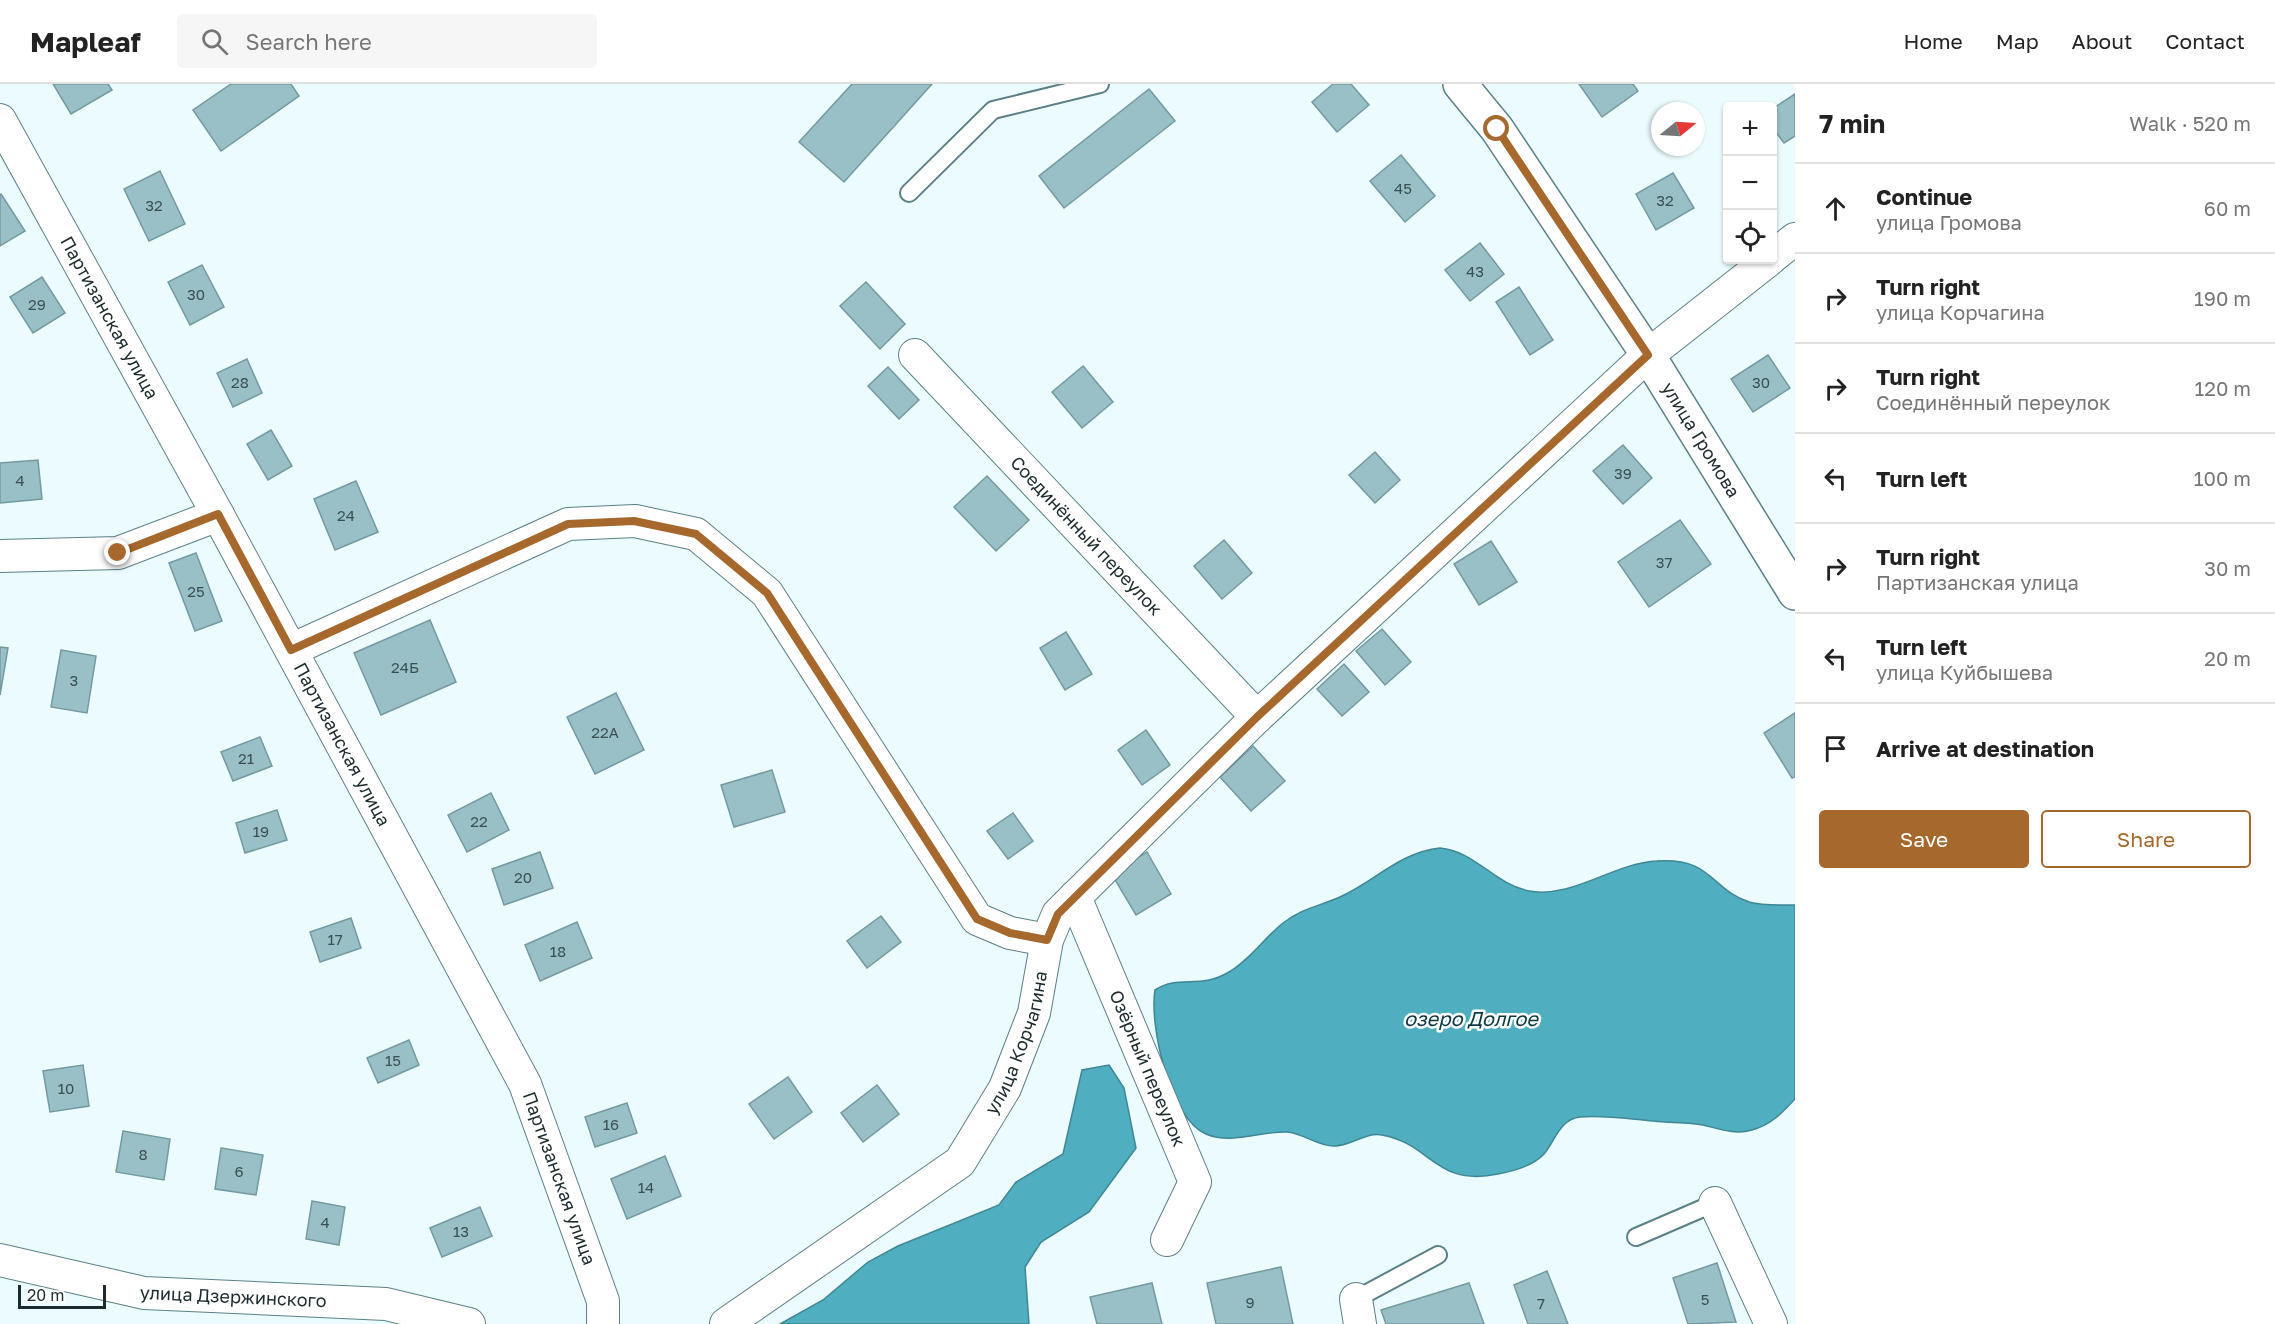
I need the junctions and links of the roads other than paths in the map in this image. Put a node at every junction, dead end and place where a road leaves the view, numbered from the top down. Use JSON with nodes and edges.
{"nodes":[{"id":1,"x":1100,"y":84,"type":"edge"},
{"id":2,"x":1460,"y":84,"type":"edge"},
{"id":3,"x":0,"y":120,"type":"edge"},
{"id":4,"x":909,"y":192,"type":"dead end"},
{"id":5,"x":1795,"y":239,"type":"edge"},
{"id":6,"x":1777,"y":253,"type":"edge"},
{"id":7,"x":1763,"y":264,"type":"edge"},
{"id":8,"x":915,"y":355,"type":"dead end"},
{"id":9,"x":1648,"y":355,"type":"junction"},
{"id":10,"x":218,"y":514,"type":"junction"},
{"id":11,"x":0,"y":556,"type":"edge"},
{"id":12,"x":1795,"y":593,"type":"edge"},
{"id":13,"x":291,"y":650,"type":"junction"},
{"id":14,"x":1257,"y":717,"type":"junction"},
{"id":15,"x":1075,"y":897,"type":"junction"},
{"id":16,"x":1047,"y":940,"type":"junction"},
{"id":17,"x":1715,"y":1203,"type":"joint"},
{"id":18,"x":1636,"y":1237,"type":"dead end"},
{"id":19,"x":1167,"y":1240,"type":"dead end"},
{"id":20,"x":1438,"y":1255,"type":"dead end"},
{"id":21,"x":0,"y":1260,"type":"edge"},
{"id":22,"x":1358,"y":1312,"type":"edge"},
{"id":23,"x":469,"y":1324,"type":"edge"},
{"id":24,"x":603,"y":1324,"type":"edge"},
{"id":25,"x":726,"y":1324,"type":"edge"},
{"id":26,"x":1771,"y":1324,"type":"edge"}],
"edges":[{"from":1,"to":4,"type":"lane"},
{"from":2,"to":9,"type":"street","name":"улица Громова"},
{"from":3,"to":10,"type":"street","name":"Партизанская улица"},
{"from":5,"to":6,"type":"street","name":"улица Корчагина"},
{"from":7,"to":9,"type":"street","name":"улица Корчагина"},
{"from":8,"to":14,"type":"street","name":"Соединённый переулок"},
{"from":9,"to":12,"type":"street","name":"улица Громова"},
{"from":9,"to":14,"type":"street","name":"улица Корчагина"},
{"from":10,"to":11,"type":"street"},
{"from":10,"to":13,"type":"street","name":"Партизанская улица"},
{"from":13,"to":16,"type":"street"},
{"from":13,"to":24,"type":"street","name":"Партизанская улица"},
{"from":14,"to":15,"type":"street","name":"улица Корчагина"},
{"from":15,"to":16,"type":"street","name":"улица Корчагина"},
{"from":15,"to":19,"type":"street","name":"Озёрный переулок"},
{"from":16,"to":25,"type":"street","name":"улица Корчагина"},
{"from":17,"to":18,"type":"lane"},
{"from":17,"to":26,"type":"street"},
{"from":20,"to":22,"type":"lane"},
{"from":21,"to":23,"type":"street","name":"улица Дзержинского"}]}
